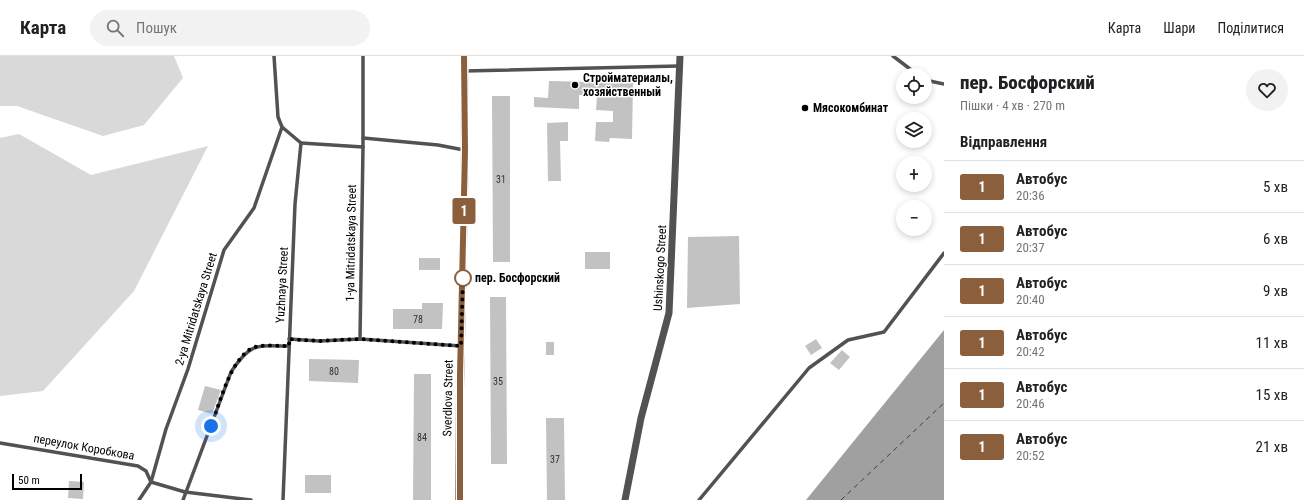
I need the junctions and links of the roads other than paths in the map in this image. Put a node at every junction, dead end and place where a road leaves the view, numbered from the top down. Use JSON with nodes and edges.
{"nodes":[{"id":1,"x":274,"y":56,"type":"edge"},
{"id":2,"x":362,"y":56,"type":"edge"},
{"id":3,"x":464,"y":56,"type":"edge"},
{"id":4,"x":680,"y":56,"type":"edge"},
{"id":5,"x":893,"y":56,"type":"edge"},
{"id":6,"x":680,"y":66,"type":"junction"},
{"id":7,"x":909,"y":68,"type":"edge"},
{"id":8,"x":464,"y":71,"type":"junction"},
{"id":9,"x":932,"y":81,"type":"edge"},
{"id":10,"x":944,"y":84,"type":"edge"},
{"id":11,"x":282,"y":127,"type":"junction"},
{"id":12,"x":363,"y":138,"type":"junction"},
{"id":13,"x":301,"y":143,"type":"junction"},
{"id":14,"x":363,"y":147,"type":"junction"},
{"id":15,"x":465,"y":150,"type":"junction"},
{"id":16,"x":944,"y":253,"type":"edge"},
{"id":17,"x":289,"y":339,"type":"junction"},
{"id":18,"x":360,"y":339,"type":"junction"},
{"id":19,"x":289,"y":346,"type":"junction"},
{"id":20,"x":461,"y":346,"type":"junction"},
{"id":21,"x":0,"y":443,"type":"edge"},
{"id":22,"x":151,"y":482,"type":"junction"},
{"id":23,"x":185,"y":492,"type":"junction"},
{"id":24,"x":139,"y":500,"type":"edge"},
{"id":25,"x":183,"y":500,"type":"edge"},
{"id":26,"x":251,"y":500,"type":"edge"},
{"id":27,"x":283,"y":500,"type":"edge"},
{"id":28,"x":460,"y":500,"type":"edge"},
{"id":29,"x":625,"y":500,"type":"edge"},
{"id":30,"x":699,"y":500,"type":"edge"}],
"edges":[{"from":1,"to":11,"type":"lane"},
{"from":2,"to":12,"type":"lane"},
{"from":3,"to":8,"type":"main road","name":"Sverdlova Street"},
{"from":4,"to":6,"type":"street","name":"Ushinskogo Street"},
{"from":5,"to":7,"type":"lane"},
{"from":6,"to":8,"type":"lane"},
{"from":6,"to":29,"type":"street","name":"Ushinskogo Street"},
{"from":8,"to":15,"type":"main road","name":"Sverdlova Street"},
{"from":9,"to":10,"type":"lane"},
{"from":11,"to":13,"type":"lane"},
{"from":11,"to":22,"type":"lane","name":"2-ya Mitridatskaya Street"},
{"from":12,"to":14,"type":"lane","name":"1-ya Mitridatskaya Street"},
{"from":12,"to":15,"type":"lane"},
{"from":13,"to":14,"type":"lane"},
{"from":13,"to":17,"type":"lane","name":"Yuzhnaya Street"},
{"from":14,"to":18,"type":"lane","name":"1-ya Mitridatskaya Street"},
{"from":15,"to":20,"type":"main road","name":"Sverdlova Street"},
{"from":16,"to":30,"type":"lane"},
{"from":17,"to":18,"type":"lane"},
{"from":17,"to":19,"type":"lane","name":"Yuzhnaya Street"},
{"from":18,"to":20,"type":"lane"},
{"from":19,"to":23,"type":"lane"},
{"from":19,"to":27,"type":"lane","name":"Yuzhnaya Street"},
{"from":20,"to":28,"type":"main road","name":"Sverdlova Street"},
{"from":21,"to":22,"type":"lane","name":"переулок Коробкова"},
{"from":22,"to":23,"type":"lane"},
{"from":22,"to":24,"type":"lane","name":"2-ya Mitridatskaya Street"},
{"from":23,"to":25,"type":"lane"},
{"from":23,"to":26,"type":"lane"}]}
